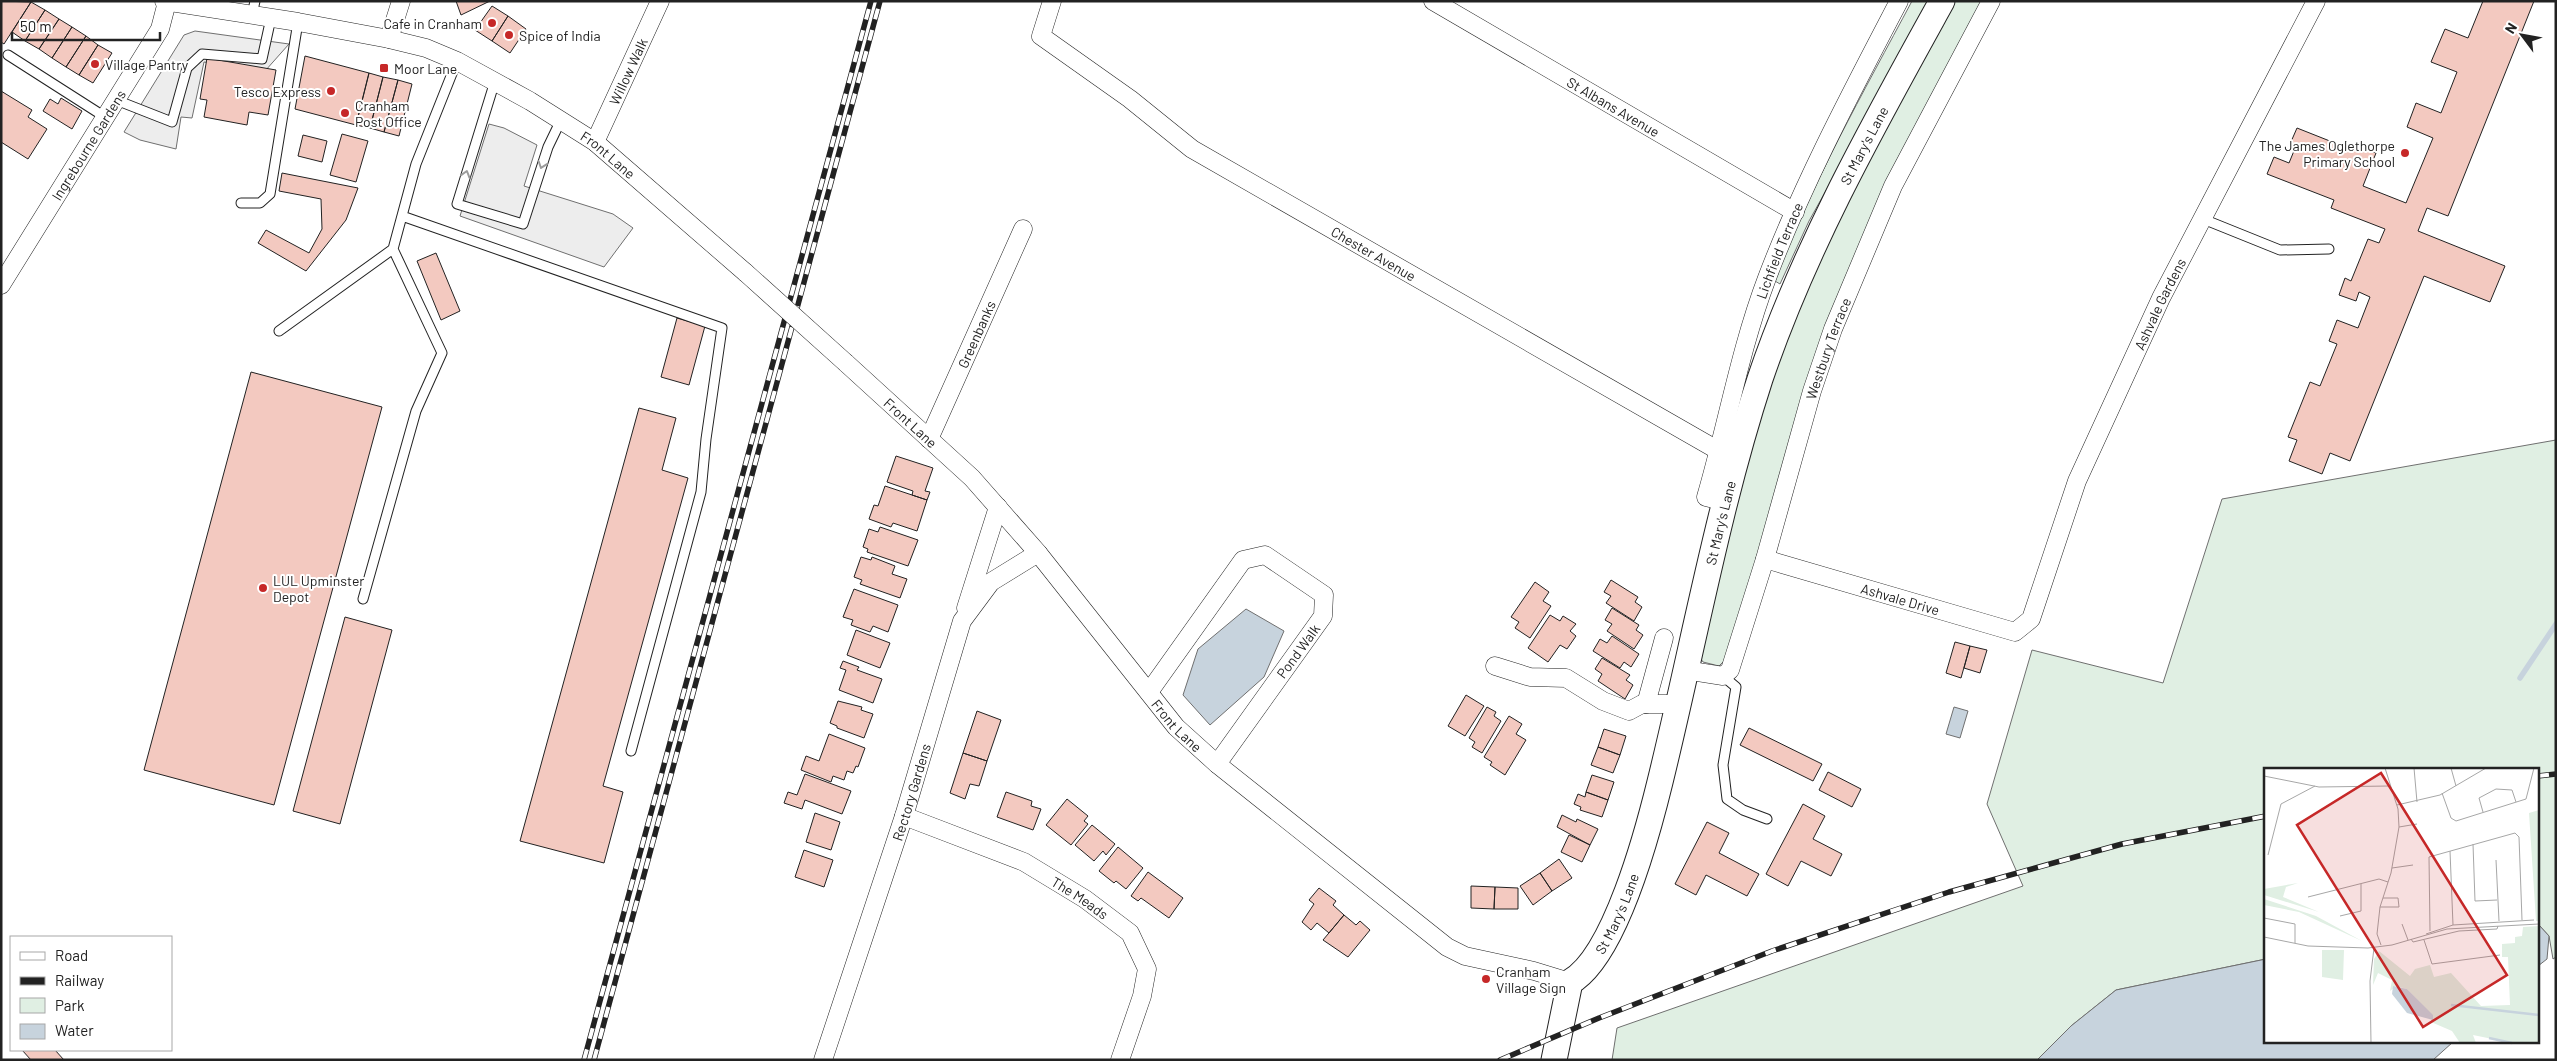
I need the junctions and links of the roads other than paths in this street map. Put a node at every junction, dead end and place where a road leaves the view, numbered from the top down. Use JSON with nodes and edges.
{"nodes":[{"id":1,"x":401,"y":1,"type":"edge"},
{"id":2,"x":660,"y":1,"type":"edge"},
{"id":3,"x":1052,"y":1,"type":"edge"},
{"id":4,"x":1432,"y":1,"type":"edge"},
{"id":5,"x":1900,"y":1,"type":"edge"},
{"id":6,"x":1942,"y":1,"type":"edge"},
{"id":7,"x":1991,"y":1,"type":"edge"},
{"id":8,"x":2316,"y":1,"type":"edge"},
{"id":9,"x":165,"y":2,"type":"edge"},
{"id":10,"x":253,"y":8,"type":"edge"},
{"id":11,"x":271,"y":18,"type":"junction"},
{"id":12,"x":298,"y":22,"type":"junction"},
{"id":13,"x":389,"y":39,"type":"junction"},
{"id":14,"x":8,"y":55,"type":"dead end"},
{"id":15,"x":457,"y":61,"type":"junction"},
{"id":16,"x":495,"y":81,"type":"junction"},
{"id":17,"x":116,"y":100,"type":"junction"},
{"id":18,"x":105,"y":117,"type":"junction"},
{"id":19,"x":560,"y":120,"type":"junction"},
{"id":20,"x":595,"y":142,"type":"junction"},
{"id":21,"x":240,"y":203,"type":"dead end"},
{"id":22,"x":1795,"y":212,"type":"junction"},
{"id":23,"x":402,"y":216,"type":"junction"},
{"id":24,"x":2203,"y":218,"type":"junction"},
{"id":25,"x":1023,"y":229,"type":"dead end"},
{"id":26,"x":393,"y":249,"type":"junction"},
{"id":27,"x":2329,"y":249,"type":"dead end"},
{"id":28,"x":1,"y":284,"type":"edge"},
{"id":29,"x":279,"y":331,"type":"dead end"},
{"id":30,"x":929,"y":439,"type":"junction"},
{"id":31,"x":1719,"y":451,"type":"junction"},
{"id":32,"x":1726,"y":502,"type":"junction"},
{"id":33,"x":998,"y":507,"type":"junction"},
{"id":34,"x":1038,"y":553,"type":"junction"},
{"id":35,"x":1765,"y":559,"type":"junction"},
{"id":36,"x":363,"y":599,"type":"dead end"},
{"id":37,"x":2031,"y":619,"type":"joint"},
{"id":38,"x":962,"y":621,"type":"junction"},
{"id":39,"x":1664,"y":638,"type":"dead end"},
{"id":40,"x":1495,"y":666,"type":"dead end"},
{"id":41,"x":1685,"y":670,"type":"junction"},
{"id":42,"x":1724,"y":676,"type":"junction"},
{"id":43,"x":1149,"y":692,"type":"junction"},
{"id":44,"x":1646,"y":704,"type":"junction"},
{"id":45,"x":1679,"y":704,"type":"junction"},
{"id":46,"x":631,"y":751,"type":"dead end"},
{"id":47,"x":1217,"y":764,"type":"junction"},
{"id":48,"x":904,"y":816,"type":"junction"},
{"id":49,"x":1767,"y":819,"type":"dead end"},
{"id":50,"x":1570,"y":982,"type":"junction"},
{"id":51,"x":823,"y":1060,"type":"edge"},
{"id":52,"x":1120,"y":1060,"type":"edge"},
{"id":53,"x":1554,"y":1060,"type":"edge"}],
"edges":[{"from":1,"to":13,"type":"street"},
{"from":2,"to":20,"type":"street","name":"Willow Walk"},
{"from":3,"to":31,"type":"street","name":"Chester Avenue"},
{"from":4,"to":22,"type":"street","name":"St Albans Avenue"},
{"from":5,"to":22,"type":"street","name":"Lichfield Terrace"},
{"from":6,"to":32,"type":"main road","name":"St Mary's Lane"},
{"from":7,"to":35,"type":"street","name":"Westbury Terrace"},
{"from":8,"to":24,"type":"street","name":"Ashvale Gardens"},
{"from":9,"to":10,"type":"street","name":"Front Lane"},
{"from":9,"to":17,"type":"street","name":"Ingrebourne Gardens"},
{"from":10,"to":11,"type":"street","name":"Front Lane"},
{"from":11,"to":12,"type":"street","name":"Front Lane"},
{"from":11,"to":17,"type":"lane"},
{"from":12,"to":13,"type":"street","name":"Front Lane"},
{"from":12,"to":21,"type":"lane"},
{"from":13,"to":15,"type":"street","name":"Front Lane"},
{"from":14,"to":18,"type":"lane"},
{"from":15,"to":16,"type":"street","name":"Front Lane"},
{"from":15,"to":23,"type":"lane"},
{"from":16,"to":19,"type":"street","name":"Front Lane"},
{"from":19,"to":16,"type":"lane","one_way":true},
{"from":17,"to":18,"type":"street","name":"Ingrebourne Gardens"},
{"from":18,"to":28,"type":"street","name":"Ingrebourne Gardens"},
{"from":19,"to":20,"type":"street","name":"Front Lane"},
{"from":20,"to":30,"type":"street","name":"Front Lane","bridge":true},
{"from":22,"to":31,"type":"street","name":"Lichfield Terrace"},
{"from":23,"to":26,"type":"lane"},
{"from":23,"to":46,"type":"lane"},
{"from":24,"to":27,"type":"lane"},
{"from":24,"to":37,"type":"street","name":"Ashvale Gardens"},
{"from":25,"to":30,"type":"street","name":"Greenbanks"},
{"from":26,"to":29,"type":"lane"},
{"from":26,"to":36,"type":"lane"},
{"from":30,"to":33,"type":"street","name":"Front Lane"},
{"from":31,"to":32,"type":"street","name":"Lichfield Terrace"},
{"from":32,"to":41,"type":"main road","name":"St Mary's Lane"},
{"from":33,"to":34,"type":"street","name":"Front Lane"},
{"from":33,"to":38,"type":"street"},
{"from":34,"to":38,"type":"street","name":"Rectory Gardens"},
{"from":34,"to":43,"type":"street","name":"Front Lane"},
{"from":35,"to":37,"type":"street","name":"Ashvale Drive"},
{"from":35,"to":42,"type":"street","name":"Westbury Terrace"},
{"from":38,"to":48,"type":"street","name":"Rectory Gardens"},
{"from":39,"to":44,"type":"street"},
{"from":40,"to":44,"type":"street"},
{"from":41,"to":42,"type":"street"},
{"from":41,"to":45,"type":"main road","name":"St Mary's Lane"},
{"from":42,"to":49,"type":"lane"},
{"from":43,"to":47,"type":"street","name":"Front Lane"},
{"from":43,"to":47,"type":"street","name":"Pond Walk"},
{"from":44,"to":45,"type":"street"},
{"from":45,"to":50,"type":"main road","name":"St Mary's Lane"},
{"from":47,"to":50,"type":"street","name":"Front Lane"},
{"from":48,"to":51,"type":"street","name":"Rectory Gardens"},
{"from":48,"to":52,"type":"street","name":"The Meads"},
{"from":50,"to":53,"type":"main road"}]}
